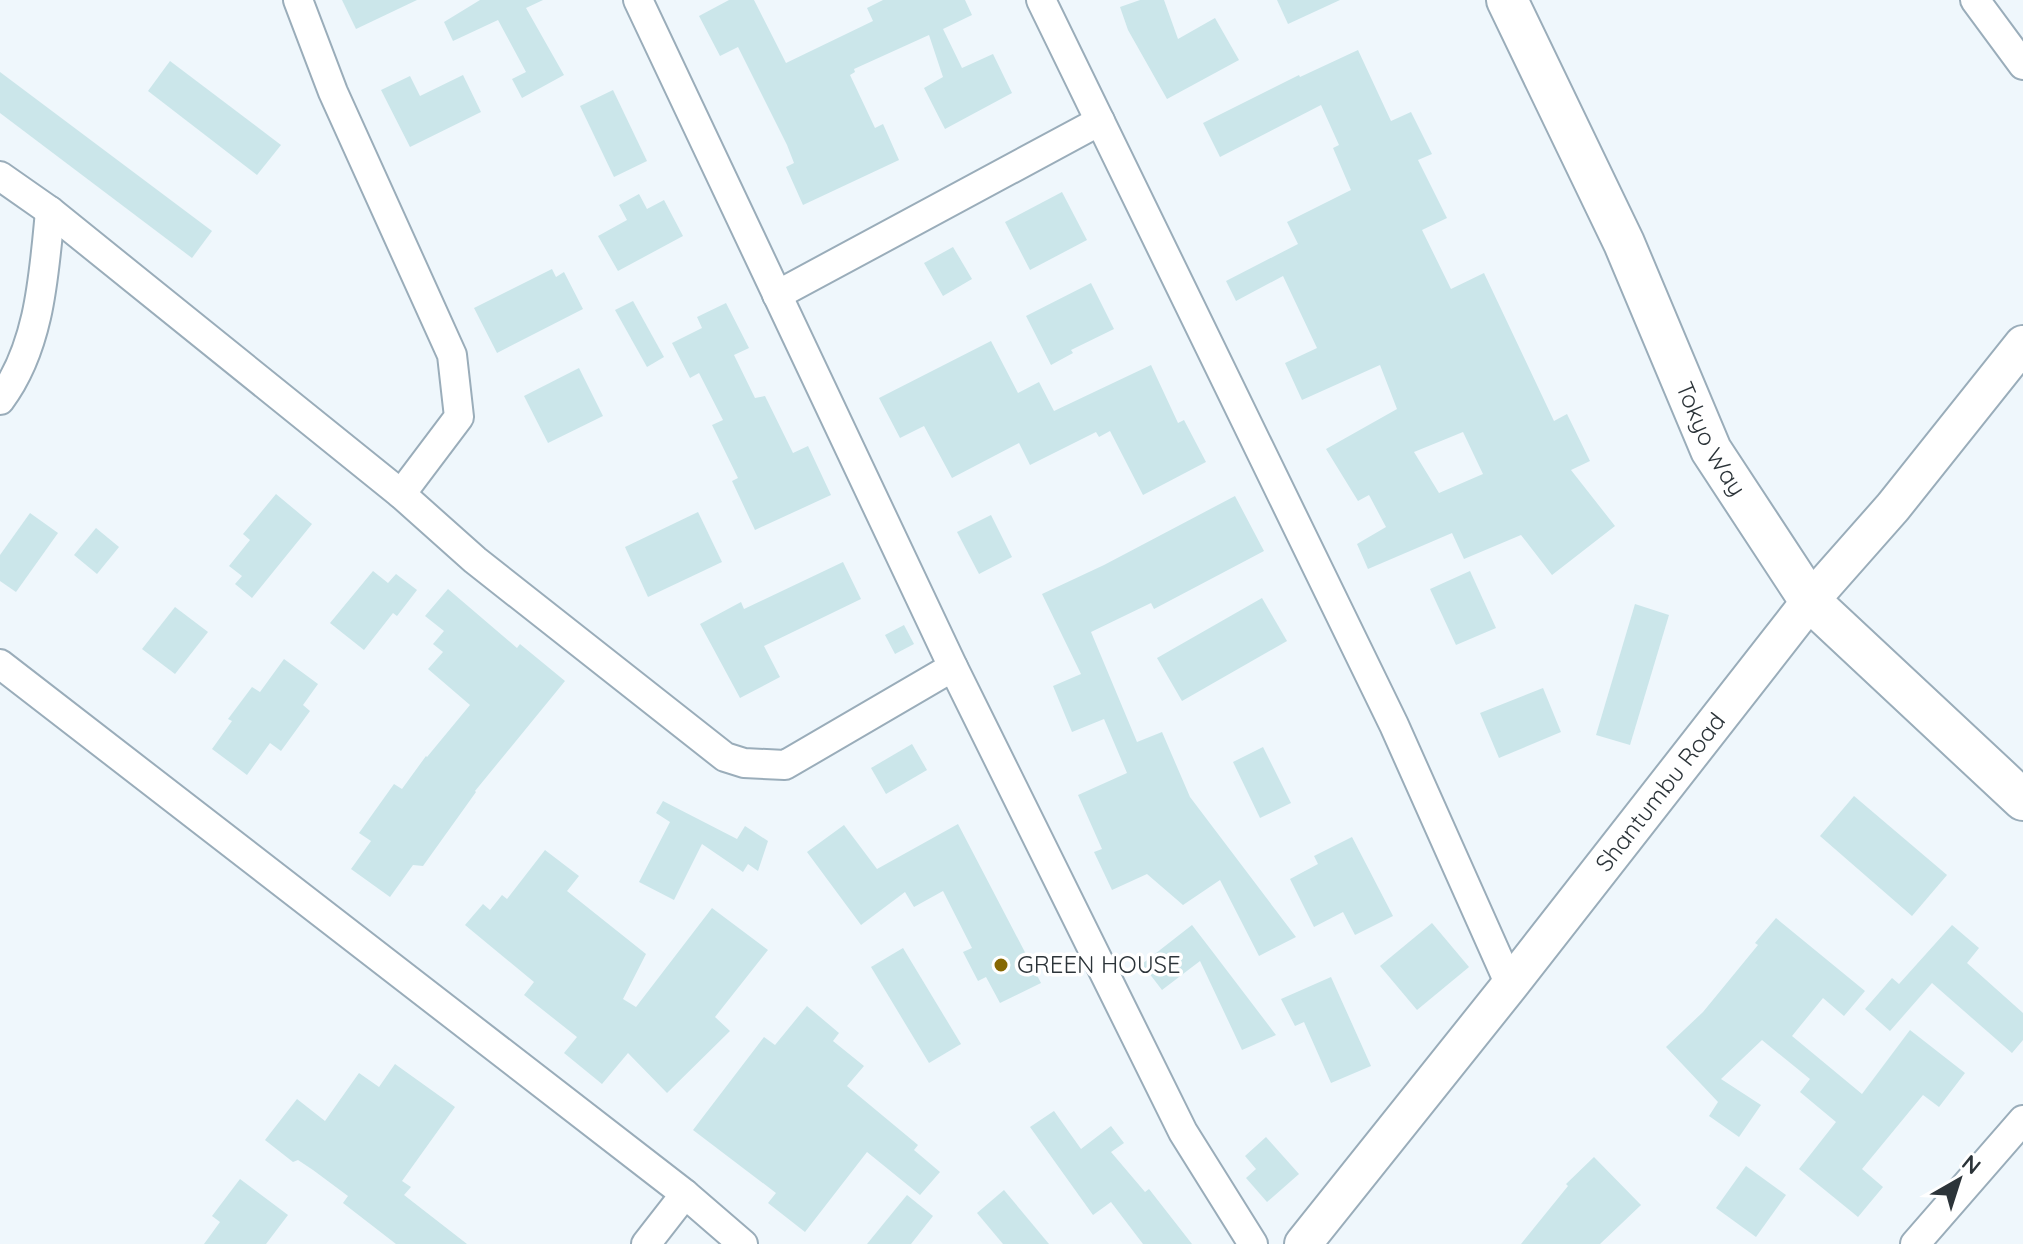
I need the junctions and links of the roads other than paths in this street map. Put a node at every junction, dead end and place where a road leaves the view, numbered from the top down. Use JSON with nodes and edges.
{"nodes":[{"id":1,"x":298,"y":0,"type":"edge"},
{"id":2,"x":638,"y":0,"type":"edge"},
{"id":3,"x":1041,"y":0,"type":"edge"},
{"id":4,"x":1507,"y":0,"type":"edge"},
{"id":5,"x":1975,"y":0,"type":"edge"},
{"id":6,"x":2023,"y":65,"type":"edge"},
{"id":7,"x":1100,"y":121,"type":"junction"},
{"id":8,"x":0,"y":176,"type":"edge"},
{"id":9,"x":50,"y":211,"type":"junction"},
{"id":10,"x":777,"y":295,"type":"junction"},
{"id":11,"x":2023,"y":344,"type":"edge"},
{"id":12,"x":0,"y":400,"type":"edge"},
{"id":13,"x":401,"y":494,"type":"junction"},
{"id":14,"x":1810,"y":601,"type":"junction"},
{"id":15,"x":0,"y":664,"type":"edge"},
{"id":16,"x":953,"y":667,"type":"junction"},
{"id":17,"x":2023,"y":800,"type":"edge"},
{"id":18,"x":1510,"y":985,"type":"junction"},
{"id":19,"x":2023,"y":1120,"type":"edge"},
{"id":20,"x":685,"y":1194,"type":"junction"},
{"id":21,"x":646,"y":1244,"type":"edge"},
{"id":22,"x":743,"y":1244,"type":"edge"},
{"id":23,"x":1253,"y":1244,"type":"edge"},
{"id":24,"x":1303,"y":1244,"type":"edge"},
{"id":25,"x":1915,"y":1244,"type":"edge"}],
"edges":[{"from":1,"to":13,"type":"street"},
{"from":2,"to":10,"type":"street"},
{"from":3,"to":7,"type":"street"},
{"from":4,"to":14,"type":"main road","name":"Tokyo Way"},
{"from":5,"to":6,"type":"street"},
{"from":7,"to":10,"type":"street"},
{"from":7,"to":18,"type":"street"},
{"from":8,"to":9,"type":"street"},
{"from":9,"to":12,"type":"street"},
{"from":9,"to":13,"type":"street"},
{"from":10,"to":16,"type":"street"},
{"from":11,"to":14,"type":"street","name":"Shantumbu Road"},
{"from":13,"to":16,"type":"street"},
{"from":14,"to":17,"type":"main road","name":"Tokyo Way"},
{"from":14,"to":18,"type":"street","name":"Shantumbu Road"},
{"from":15,"to":20,"type":"street"},
{"from":16,"to":23,"type":"street"},
{"from":18,"to":24,"type":"street","name":"Shantumbu Road"},
{"from":19,"to":25,"type":"street"},
{"from":20,"to":21,"type":"street"},
{"from":20,"to":22,"type":"street"}]}
